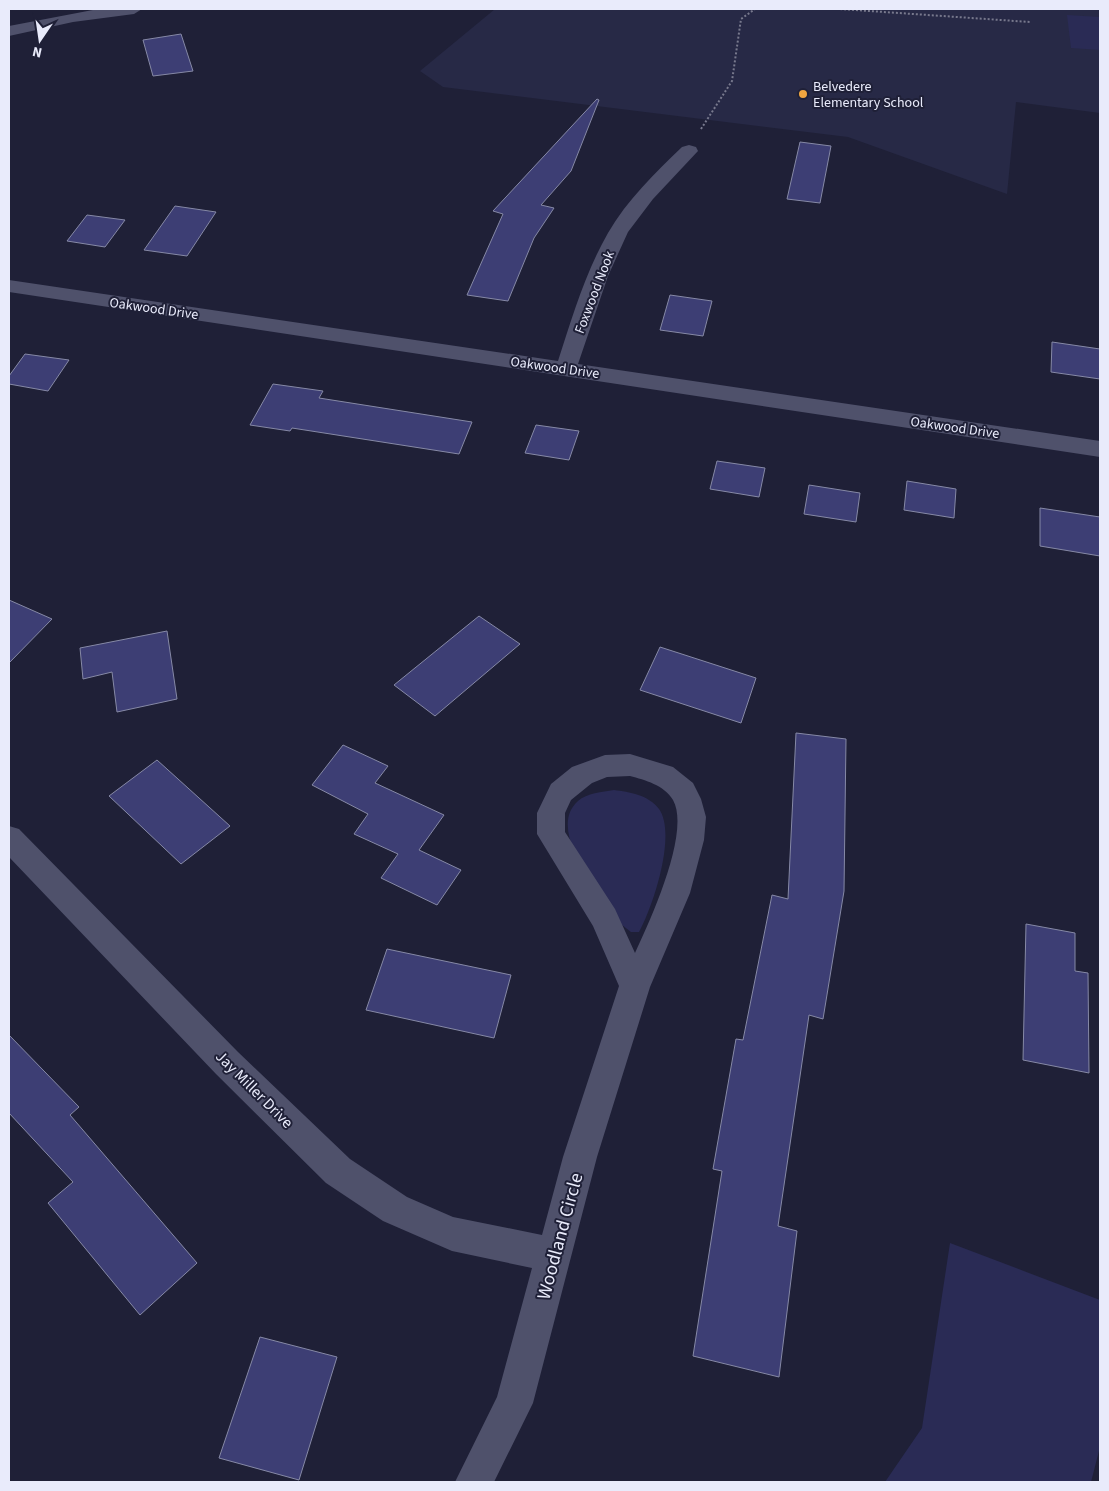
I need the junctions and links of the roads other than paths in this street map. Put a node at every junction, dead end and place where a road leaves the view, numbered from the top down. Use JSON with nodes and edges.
{"nodes":[{"id":1,"x":134,"y":9,"type":"edge"},
{"id":2,"x":9,"y":31,"type":"edge"},
{"id":3,"x":689,"y":151,"type":"dead end"},
{"id":4,"x":9,"y":286,"type":"edge"},
{"id":5,"x":566,"y":369,"type":"junction"},
{"id":6,"x":1100,"y":449,"type":"edge"},
{"id":7,"x":9,"y":838,"type":"edge"},
{"id":8,"x":636,"y":986,"type":"junction"},
{"id":9,"x":554,"y":1255,"type":"junction"},
{"id":10,"x":474,"y":1482,"type":"edge"}],
"edges":[{"from":1,"to":2,"type":"street"},
{"from":3,"to":5,"type":"street","name":"Foxwood Nook"},
{"from":4,"to":5,"type":"street","name":"Oakwood Drive"},
{"from":5,"to":6,"type":"street","name":"Oakwood Drive"},
{"from":7,"to":9,"type":"street","name":"Jay Miller Drive"},
{"from":8,"to":8,"type":"street","name":"Woodland Circle"},
{"from":8,"to":9,"type":"street","name":"Woodland Circle"},
{"from":9,"to":10,"type":"street","name":"Woodland Circle"}]}
